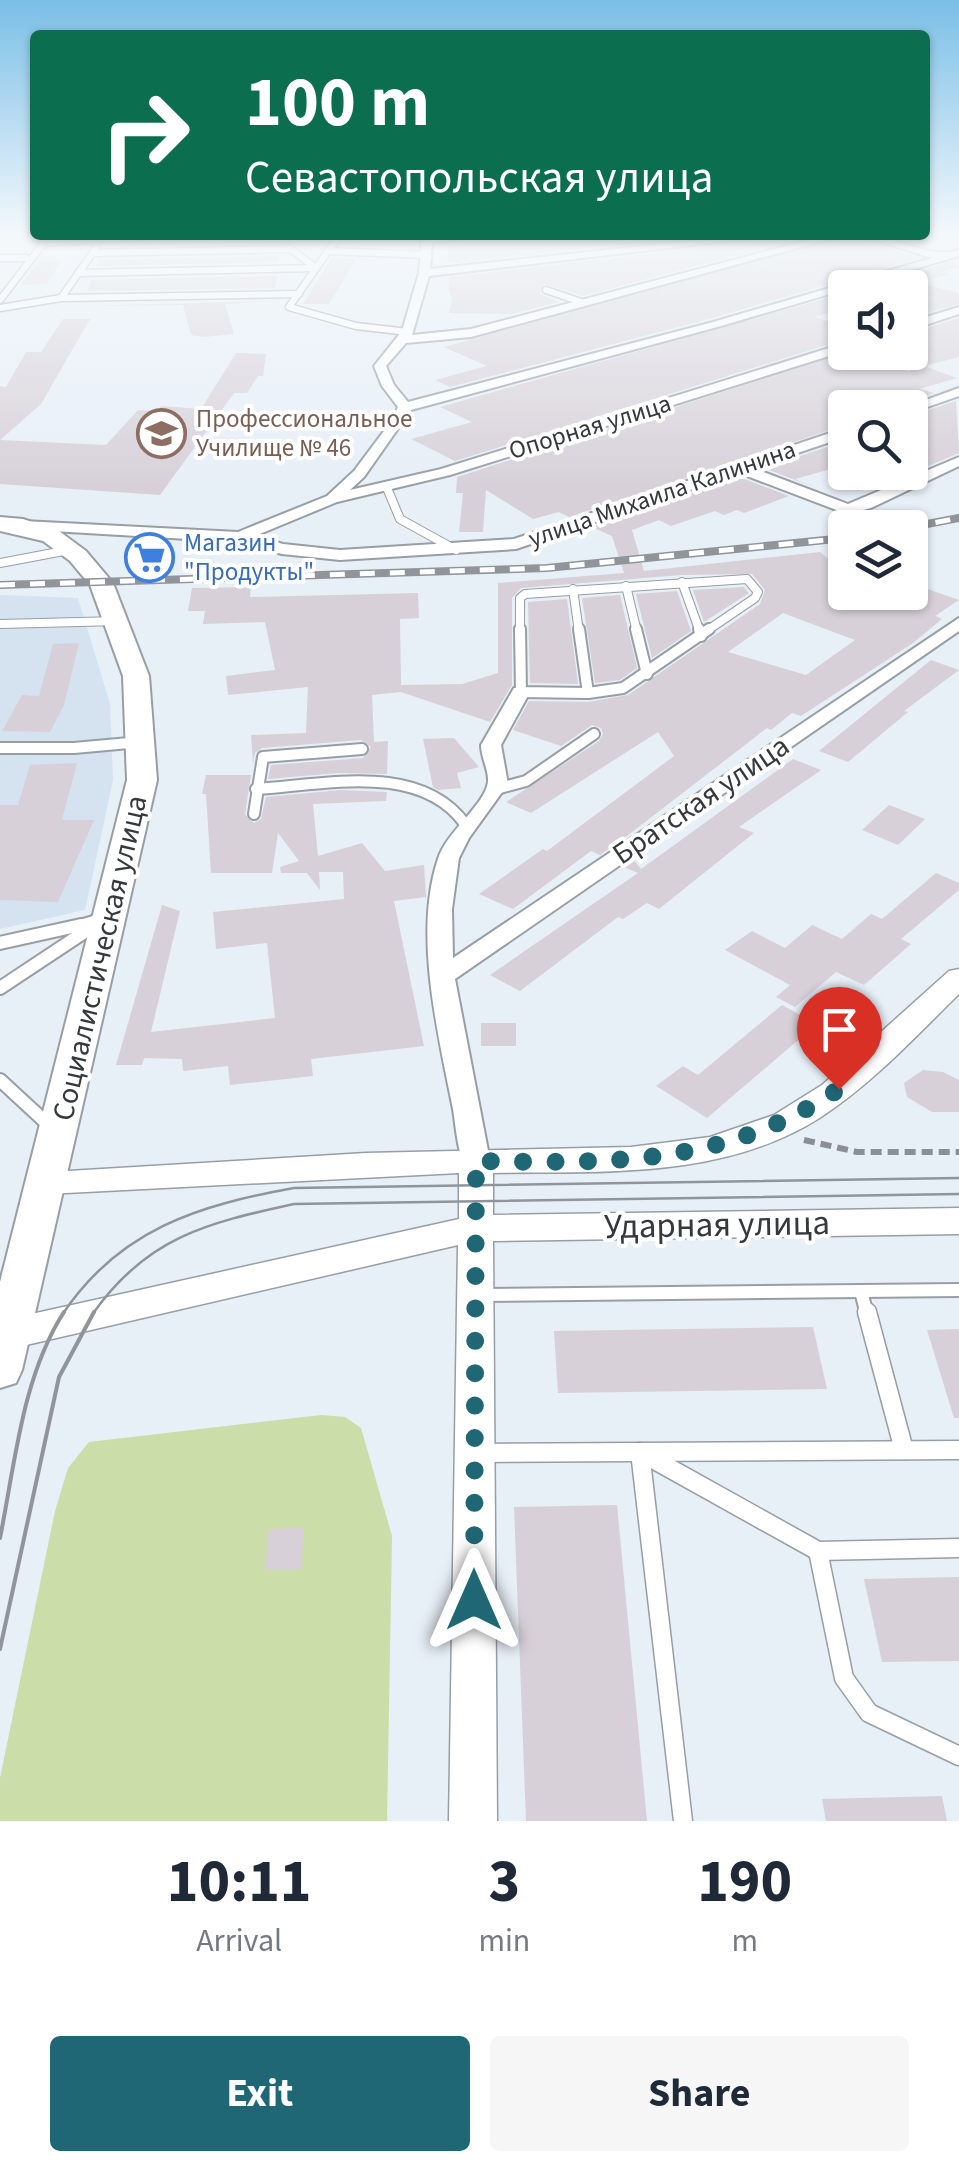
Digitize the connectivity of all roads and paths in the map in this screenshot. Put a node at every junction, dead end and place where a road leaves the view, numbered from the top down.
1 (328, 318) edge
2 (411, 318) edge
3 (524, 318) edge
4 (738, 318) edge
5 (406, 336) junction
6 (828, 352) edge
7 (959, 392) edge
8 (928, 403) edge
9 (405, 408) junction
10 (828, 438) edge
11 (959, 462) edge
12 (740, 468) junction
13 (387, 488) junction
14 (332, 499) junction
15 (12, 525) edge
16 (240, 536) junction
17 (70, 550) junction
18 (456, 550) junction
19 (0, 563) edge
20 (682, 582) junction
21 (626, 586) junction
22 (574, 589) junction
23 (118, 621) junction
24 (959, 623) edge
25 (0, 624) edge
26 (701, 636) junction
27 (647, 674) junction
28 (521, 692) junction
29 (588, 693) junction
30 (594, 734) dead end
31 (140, 742) junction
32 (0, 748) edge
33 (362, 749) dead end
34 (256, 789) junction
35 (496, 789) junction
36 (254, 814) dead end
37 (465, 824) junction
38 (110, 915) junction
39 (0, 942) edge
40 (442, 976) junction
41 (959, 978) edge
42 (0, 988) edge
43 (0, 1080) edge
44 (782, 1125) junction
45 (58, 1134) junction
46 (959, 1152) edge
47 (476, 1161) junction
48 (47, 1182) junction
49 (959, 1222) edge
50 (476, 1228) junction
51 (959, 1290) edge
52 (860, 1291) junction
53 (475, 1296) junction
54 (10, 1334) junction
55 (0, 1370) edge
56 (904, 1450) junction
57 (959, 1450) edge
58 (640, 1452) junction
59 (475, 1453) junction
60 (959, 1548) edge
61 (818, 1551) junction
62 (959, 1756) edge
63 (473, 1821) edge
64 (683, 1821) edge

1 - 5 lane
2 - 5 street
3 - 5 street
4 - 9 street
5 - 9 street
6 - 13 street, Опорная улица
7 - 8 street
9 - 14 street, Социалистическая улица
10 - 12 street, улица Михаила Калинина
11 - 12 street
12 - 18 street, улица Михаила Калинина
13 - 14 street, Опорная улица
13 - 18 lane
14 - 16 street, Социалистическая улица
15 - 16 street, Социалистическая улица
15 - 17 main road, Социалистическая улица
16 - 18 street, улица Михаила Калинина
17 - 19 lane
17 - 23 main road, Социалистическая улица
20 - 21 lane
20 - 26 lane
20 - 26 lane
21 - 22 lane
21 - 27 lane
22 - 28 lane
22 - 29 lane
23 - 25 lane
23 - 31 main road, Социалистическая улица
24 - 40 street, Братская улица
26 - 27 lane
27 - 29 lane
28 - 29 lane
28 - 35 street
30 - 35 lane
31 - 32 lane
31 - 38 main road, Социалистическая улица
33 - 34 lane
34 - 36 lane
34 - 37 lane
35 - 37 street
37 - 40 street
38 - 39 lane
38 - 42 lane
38 - 45 main road, Социалистическая улица
40 - 47 street
41 - 44 street
43 - 45 lane
44 - 46 path
44 - 47 street
45 - 48 main road, Социалистическая улица
47 - 48 street
47 - 50 street
48 - 54 main road, Социалистическая улица
49 - 50 street, Ударная улица
50 - 53 street
50 - 54 street, Ударная улица
51 - 52 lane
52 - 53 lane
52 - 56 lane
53 - 59 street
54 - 55 main road, Социалистическая улица
56 - 57 lane
56 - 58 lane
58 - 59 lane
58 - 61 lane
58 - 64 lane
59 - 63 street
60 - 61 lane
61 - 62 lane

